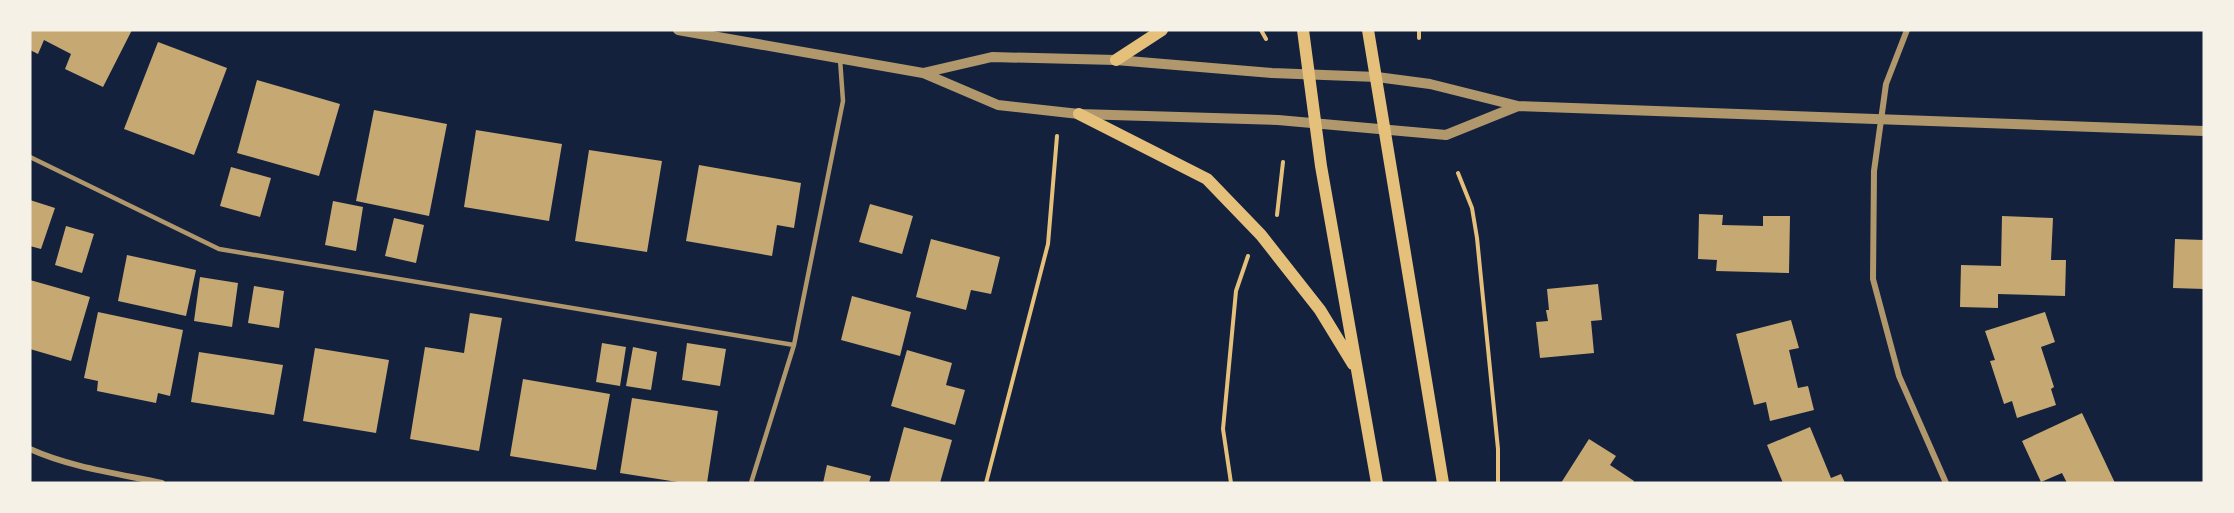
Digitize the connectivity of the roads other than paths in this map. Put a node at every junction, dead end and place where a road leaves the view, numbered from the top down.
1 (678, 30) edge
2 (1162, 30) edge
3 (1303, 30) edge
4 (1368, 30) edge
5 (1907, 30) edge
6 (840, 59) junction
7 (1116, 60) junction
8 (923, 72) junction
9 (1308, 73) junction
10 (1377, 77) junction
11 (1518, 106) junction
12 (1079, 114) junction
13 (1882, 120) junction
14 (1315, 123) junction
15 (1386, 128) junction
16 (2204, 131) edge
17 (30, 157) edge
18 (794, 345) junction
19 (1357, 372) junction
20 (30, 449) edge
21 (162, 483) edge
22 (751, 483) edge
23 (1377, 483) edge
24 (1443, 483) edge
25 (1946, 483) edge

1 - 6 street
2 - 7 main road
3 - 9 main road
4 - 10 main road
5 - 13 street
6 - 8 street
6 - 18 lane
7 - 8 street
7 - 9 street
8 - 12 street
9 - 10 street
9 - 14 main road
10 - 11 street
10 - 15 main road
11 - 13 street
11 - 15 street
12 - 14 street
12 - 19 main road
13 - 16 street
13 - 25 street
14 - 15 street
14 - 19 main road
15 - 24 main road
17 - 18 lane
18 - 22 lane
19 - 23 main road
20 - 21 street

